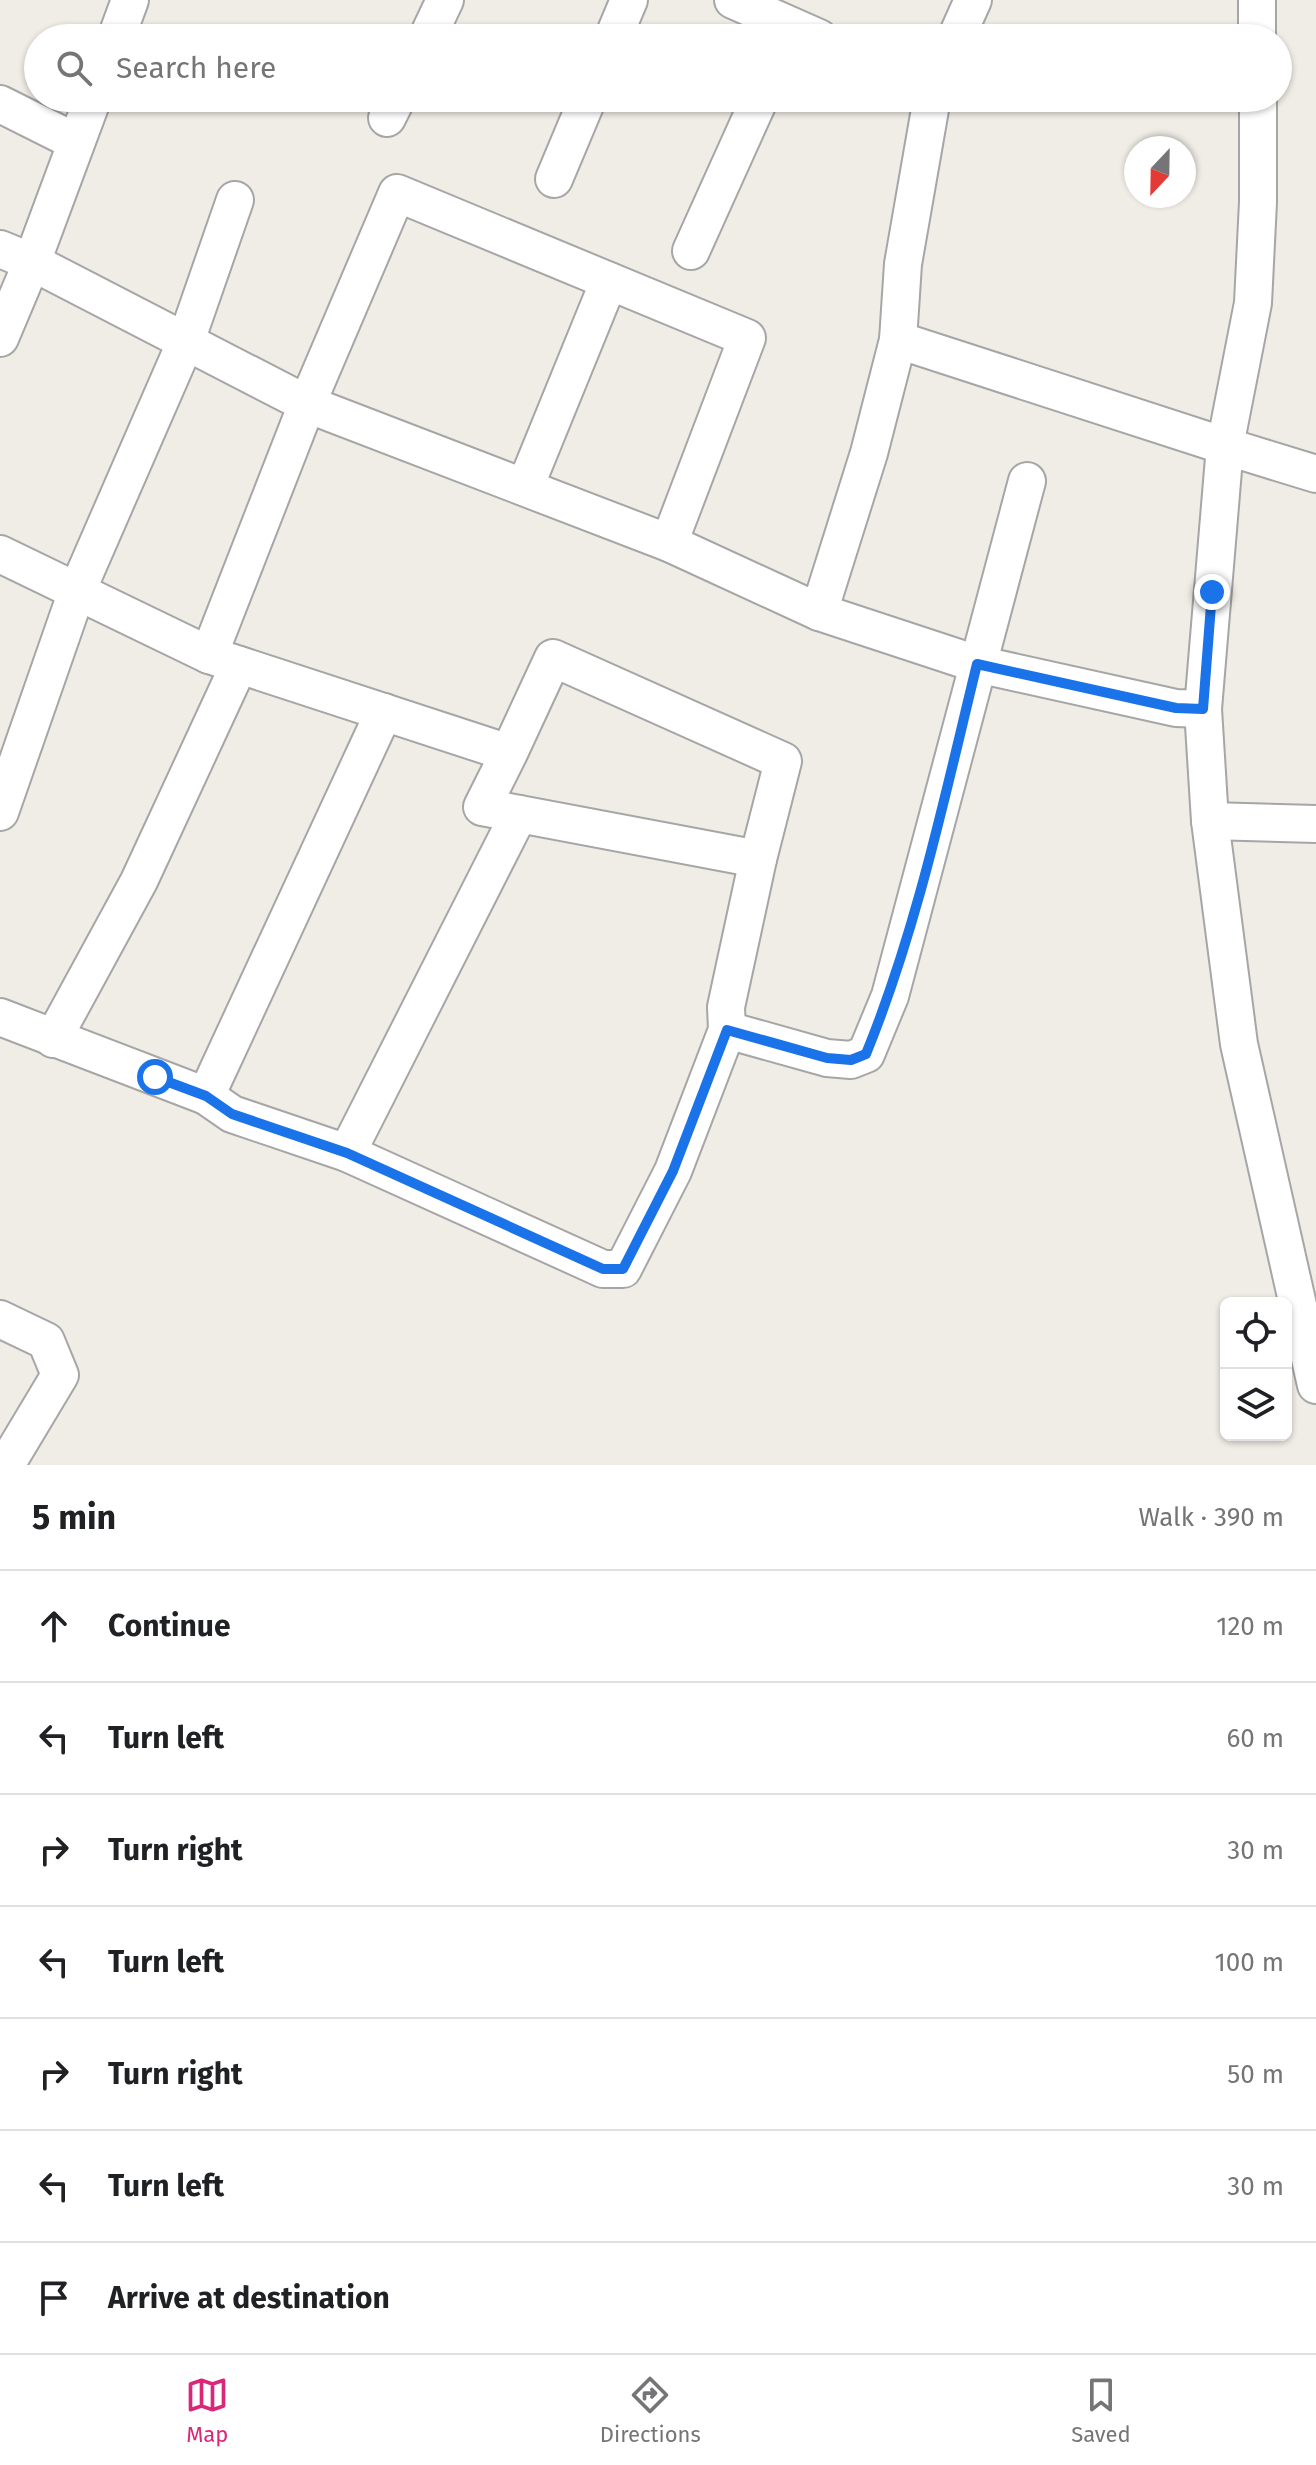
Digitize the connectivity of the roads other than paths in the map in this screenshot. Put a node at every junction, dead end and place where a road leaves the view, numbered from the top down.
1 (445, 0) edge
2 (629, 0) edge
3 (733, 0) edge
4 (973, 0) edge
5 (1257, 0) edge
6 (128, 1) edge
7 (121, 24) edge
8 (434, 24) edge
9 (619, 24) edge
10 (796, 24) edge
11 (962, 24) edge
12 (1257, 24) edge
13 (0, 104) edge
14 (88, 112) edge
15 (582, 112) edge
16 (754, 112) edge
17 (930, 112) edge
18 (1258, 112) edge
19 (76, 142) junction
20 (554, 179) dead end
21 (235, 200) dead end
22 (691, 251) dead end
23 (16, 255) edge
24 (609, 281) junction
25 (0, 338) edge
26 (898, 340) junction
27 (186, 341) junction
28 (307, 404) junction
29 (1225, 446) junction
30 (1316, 474) edge
31 (1027, 481) dead end
32 (525, 487) junction
33 (669, 543) junction
34 (0, 554) edge
35 (77, 591) junction
36 (819, 612) junction
37 (224, 660) junction
38 (977, 664) junction
39 (1203, 709) junction
40 (384, 712) junction
41 (509, 753) junction
42 (0, 812) edge
43 (519, 814) junction
44 (1210, 821) junction
45 (1316, 824) edge
46 (758, 859) junction
47 (0, 1017) edge
48 (727, 1030) junction
49 (53, 1039) junction
50 (206, 1096) junction
51 (347, 1153) junction
52 (0, 1319) edge
53 (1316, 1385) edge
54 (6, 1465) edge

1 - 8 street
2 - 9 street
3 - 10 street
4 - 11 street
5 - 12 street
6 - 7 street
13 - 19 street
14 - 19 street
15 - 20 street
16 - 22 street
17 - 26 street
18 - 29 street
19 - 23 street
21 - 27 street
23 - 25 street
23 - 27 street
24 - 28 street
24 - 32 street
24 - 33 street
26 - 29 street
26 - 36 street
27 - 28 street
27 - 35 street
28 - 32 street
28 - 37 street
29 - 30 street
29 - 39 street
31 - 38 street
32 - 33 street
33 - 36 street
34 - 35 street
35 - 37 street
35 - 42 street
36 - 38 street
37 - 40 street
37 - 49 street
38 - 39 street
38 - 48 street
39 - 44 street
40 - 41 street
40 - 50 street
41 - 43 street
41 - 46 street
43 - 46 street
43 - 51 street
44 - 45 street
44 - 53 street
46 - 48 street
47 - 49 street
48 - 51 street
49 - 50 street
50 - 51 street
52 - 54 street

